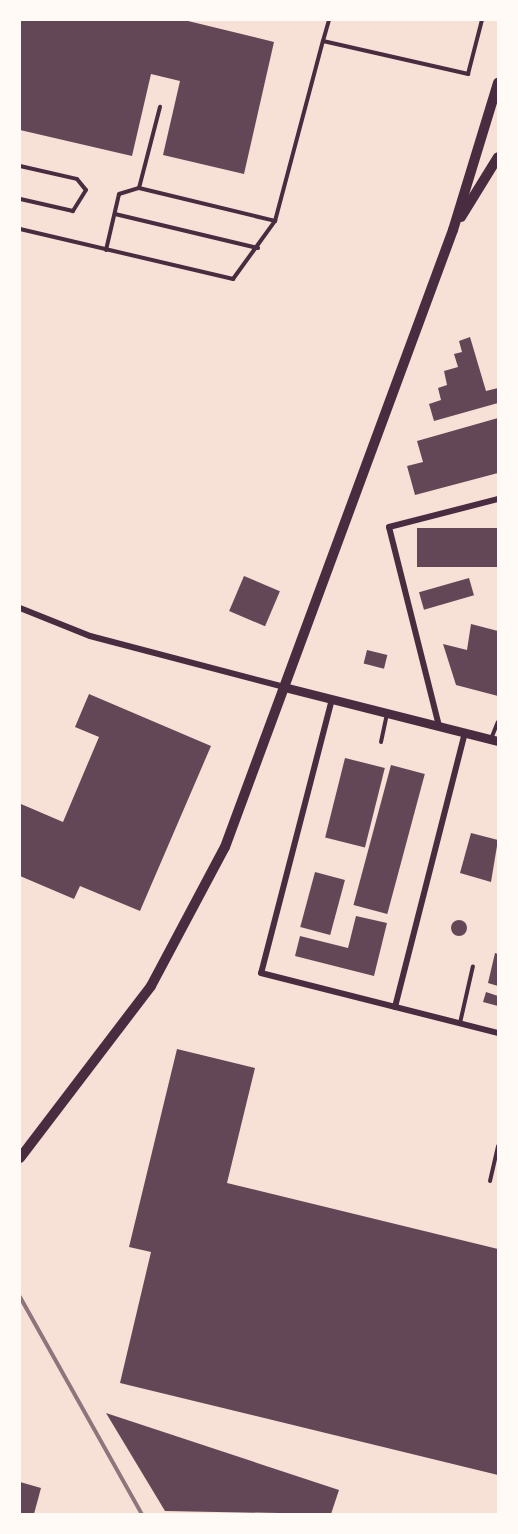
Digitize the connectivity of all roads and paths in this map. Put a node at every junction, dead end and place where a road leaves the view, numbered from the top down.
1 (329, 20) edge
2 (482, 20) edge
3 (323, 41) junction
4 (498, 83) edge
5 (160, 106) dead end
6 (498, 157) edge
7 (20, 166) edge
8 (140, 188) junction
9 (20, 199) edge
10 (115, 214) junction
11 (275, 220) junction
12 (20, 229) edge
13 (453, 230) junction
14 (258, 248) junction
15 (106, 250) junction
16 (498, 499) edge
17 (20, 608) edge
18 (284, 687) junction
19 (332, 699) junction
20 (387, 713) junction
21 (498, 722) edge
22 (439, 726) junction
23 (465, 733) junction
24 (495, 740) edge
25 (381, 742) dead end
26 (473, 966) dead end
27 (395, 1007) junction
28 (460, 1023) junction
29 (498, 1033) edge
30 (498, 1146) edge
31 (20, 1158) edge
32 (490, 1181) dead end

1 - 3 lane
2 - 3 lane
3 - 11 lane
4 - 13 main road
5 - 8 lane
6 - 13 main road
7 - 9 lane
8 - 10 lane
8 - 11 lane
10 - 14 lane
10 - 15 lane
11 - 14 lane
12 - 15 lane
13 - 18 main road
14 - 15 lane
16 - 22 street
17 - 18 street
18 - 19 street
18 - 31 main road
19 - 20 street
19 - 27 street
20 - 22 street
20 - 25 lane
21 - 24 lane
22 - 23 street
23 - 24 street
23 - 27 street
26 - 28 lane
27 - 28 street
28 - 29 street
30 - 32 lane

